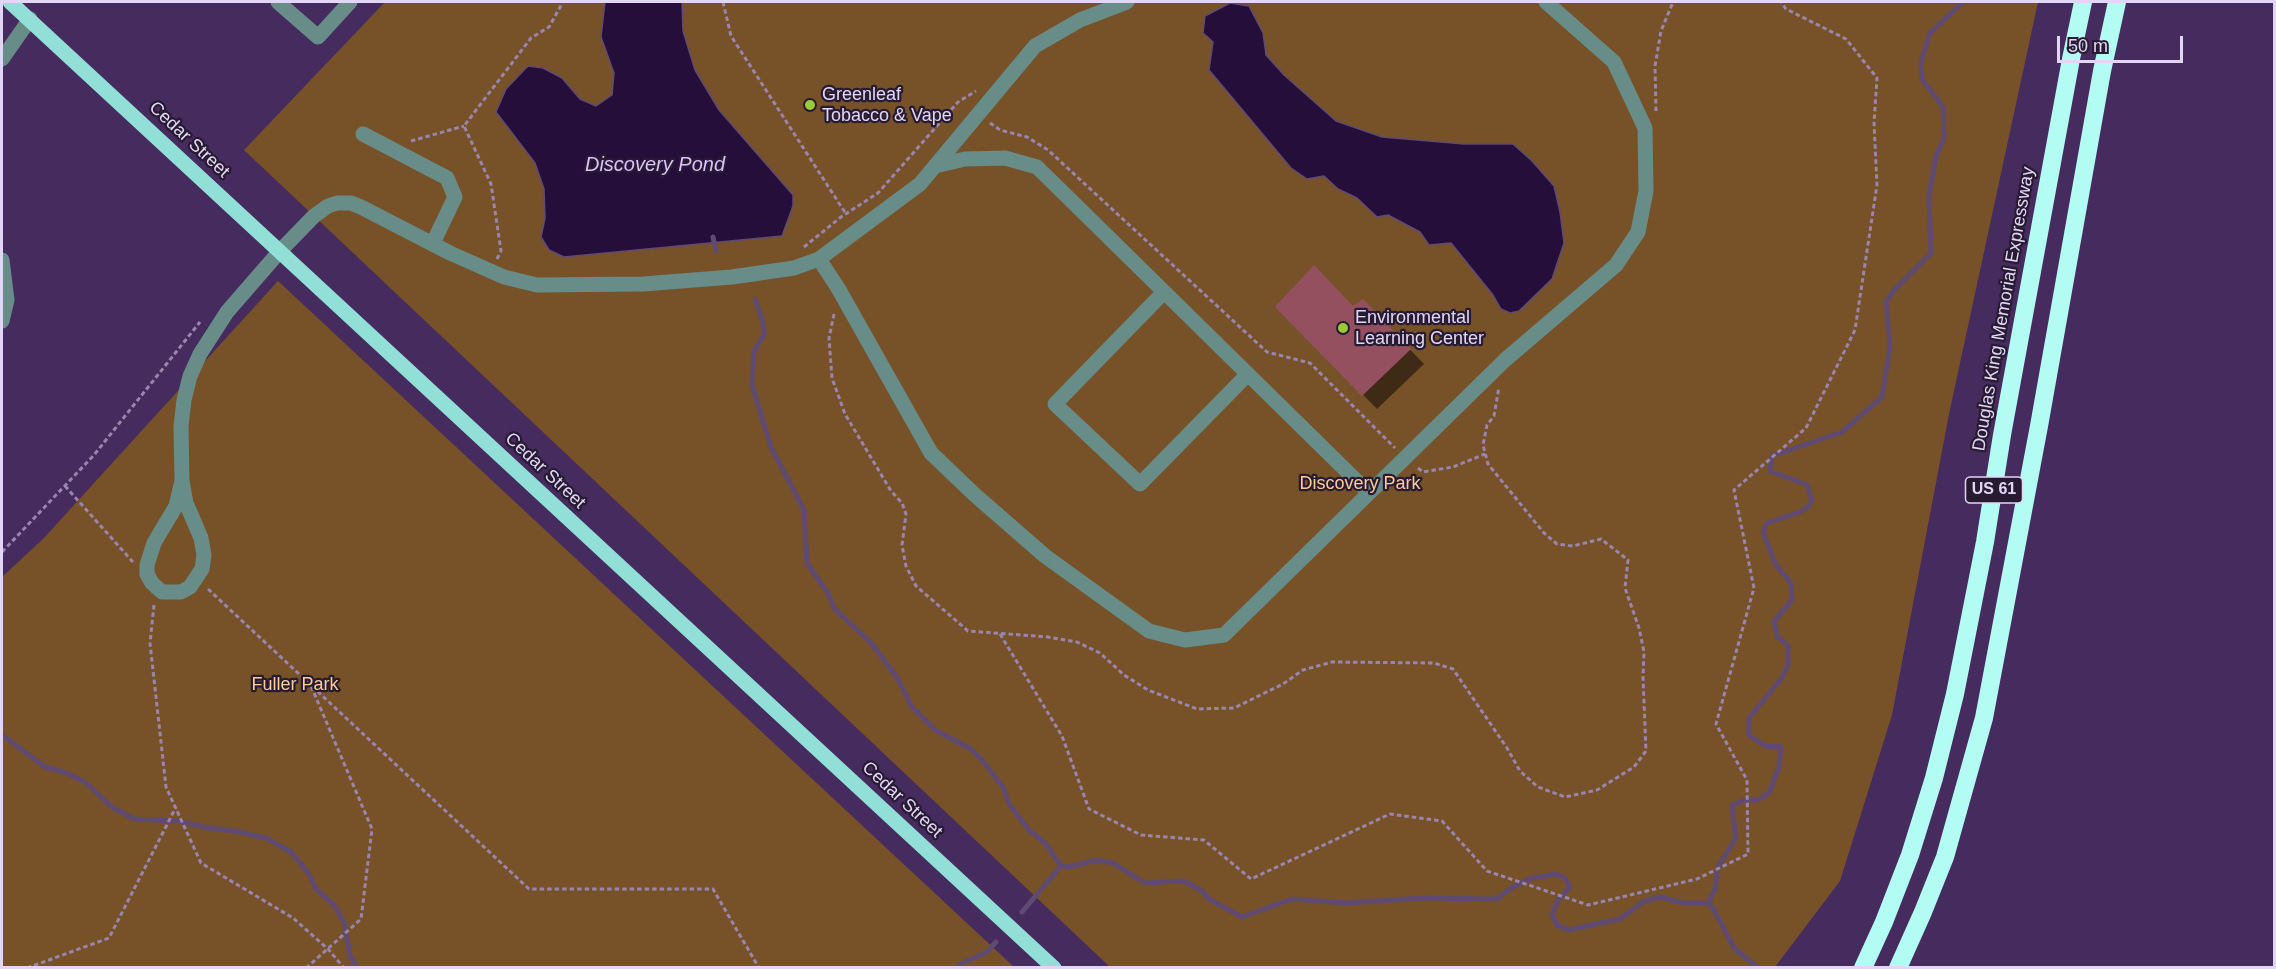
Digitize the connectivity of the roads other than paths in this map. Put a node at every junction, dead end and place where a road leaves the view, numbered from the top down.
1 (10, 2) edge
2 (279, 2) edge
3 (350, 2) edge
4 (1127, 2) edge
5 (1546, 2) edge
6 (2083, 2) edge
7 (2117, 2) edge
8 (30, 19) junction
9 (2, 59) edge
10 (363, 134) dead end
11 (935, 166) junction
12 (433, 243) junction
13 (280, 251) junction
14 (819, 259) junction
15 (2, 260) edge
16 (1164, 292) junction
17 (2, 321) edge
18 (1248, 374) junction
19 (183, 481) junction
20 (1369, 493) junction
21 (1054, 968) edge
22 (1863, 968) edge
23 (1898, 968) edge

1 - 8 main road, Cedar Street
2 - 3 lane
4 - 11 lane
5 - 20 lane
6 - 22 highway, Douglas King Memorial Expressway / US 61
7 - 23 highway, US 61
8 - 9 lane
8 - 13 main road, Cedar Street
10 - 12 lane
11 - 14 lane
11 - 16 lane
12 - 13 lane
12 - 14 lane
13 - 19 lane
13 - 21 main road, Cedar Street
14 - 20 lane
15 - 17 lane
16 - 18 lane
16 - 18 lane
18 - 20 lane
19 - 19 lane

